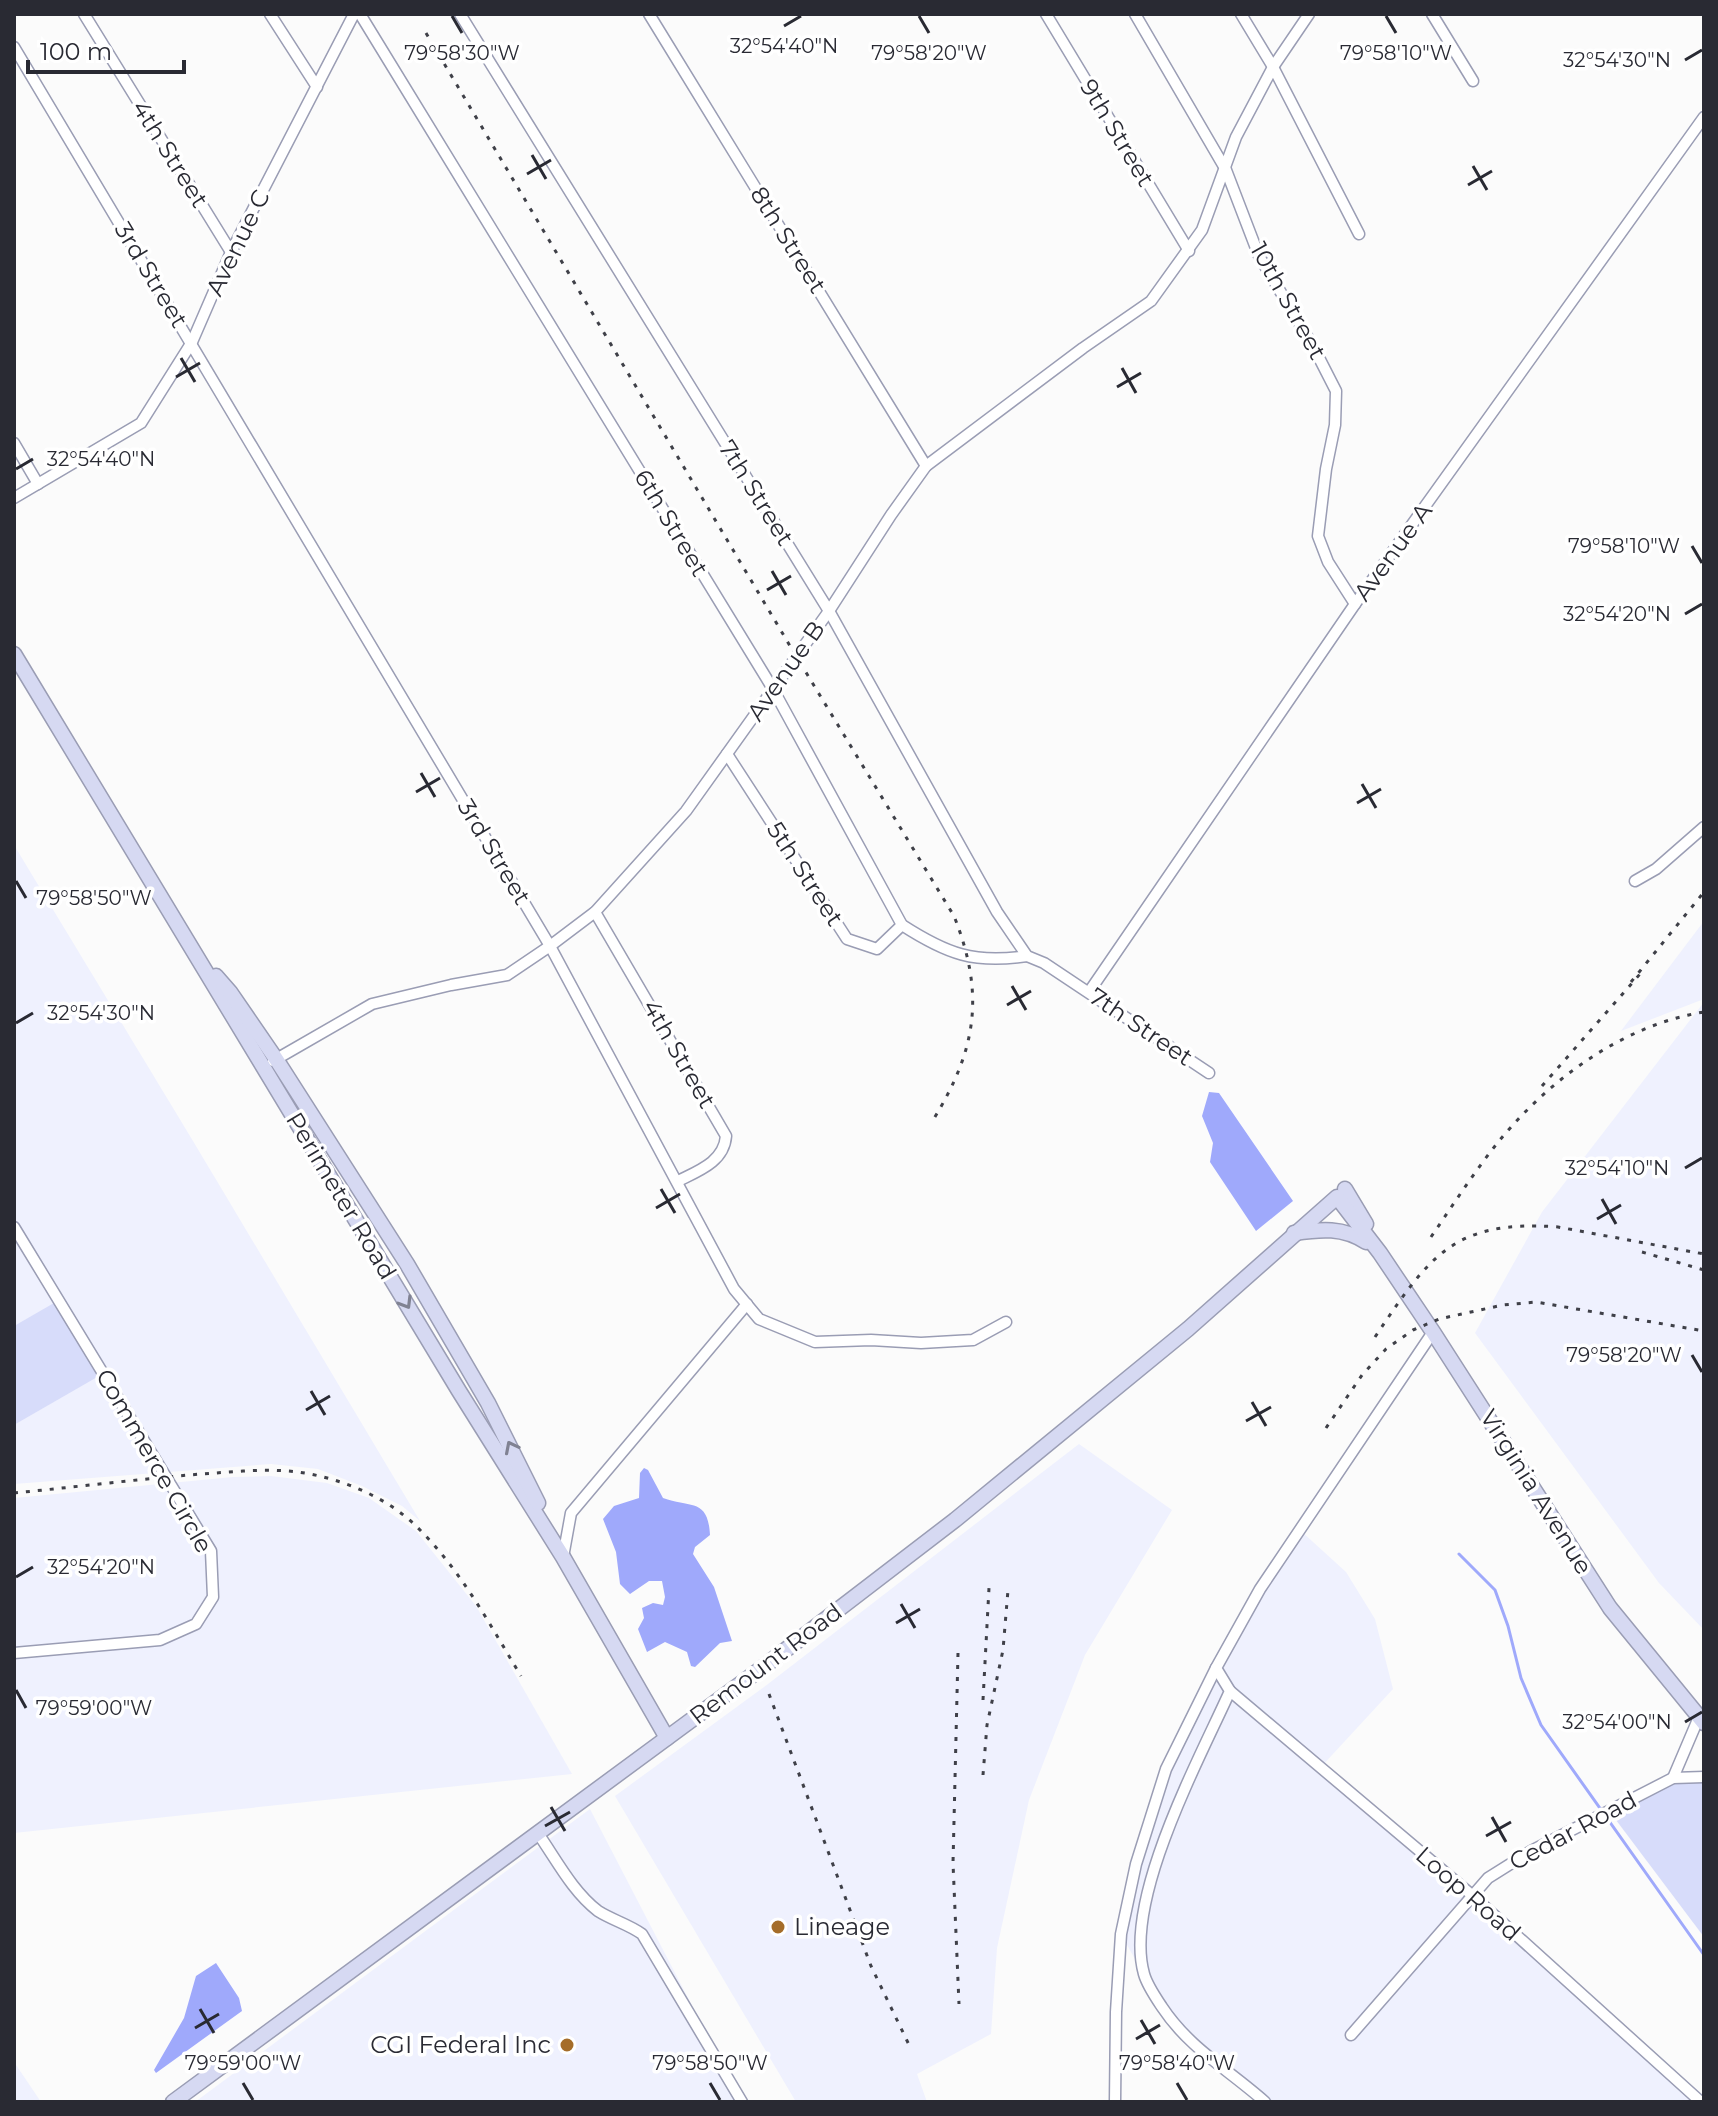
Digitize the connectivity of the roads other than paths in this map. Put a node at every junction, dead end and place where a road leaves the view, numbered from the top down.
1 (84, 14) edge
2 (270, 14) edge
3 (357, 14) edge
4 (460, 14) edge
5 (649, 14) edge
6 (1046, 14) edge
7 (1135, 14) edge
8 (1241, 14) edge
9 (1309, 14) edge
10 (1432, 14) edge
11 (14, 47) edge
12 (1273, 67) junction
13 (1473, 81) dead end
14 (317, 87) junction
15 (1704, 117) edge
16 (1226, 170) junction
17 (1359, 234) dead end
18 (1189, 251) junction
19 (231, 252) junction
20 (192, 342) junction
21 (14, 443) edge
22 (926, 466) junction
23 (38, 484) junction
24 (14, 498) edge
25 (1355, 604) junction
26 (829, 611) junction
27 (14, 654) edge
28 (773, 689) junction
29 (727, 754) junction
30 (1704, 827) edge
31 (1635, 881) dead end
32 (595, 912) junction
33 (902, 925) junction
34 (550, 946) junction
35 (1027, 956) junction
36 (1089, 992) junction
37 (270, 1063) junction
38 (1209, 1073) dead end
39 (678, 1181) junction
40 (1341, 1193) joint
41 (14, 1227) edge
42 (1294, 1233) junction
43 (1376, 1249) junction
44 (747, 1304) junction
45 (1006, 1322) dead end
46 (442, 1325) junction
47 (1433, 1332) junction
48 (426, 1337) junction
49 (554, 1543) junction
50 (563, 1557) junction
51 (14, 1653) edge
52 (1216, 1668) junction
53 (1230, 1691) junction
54 (1702, 1720) edge
55 (667, 1738) junction
56 (1704, 1777) edge
57 (1673, 1778) junction
58 (537, 1832) junction
59 (1473, 1896) junction
60 (1351, 2035) dead end
61 (173, 2102) edge
62 (742, 2102) edge
63 (1115, 2102) edge
64 (1265, 2102) edge
65 (1701, 2102) edge

1 - 19 street, 4th Street
2 - 14 street
3 - 14 street, Avenue C
3 - 28 street, 6th Street
4 - 26 street, 7th Street
5 - 22 street, 8th Street
6 - 18 street, 9th Street
7 - 16 street, 10th Street
8 - 12 street
9 - 12 street, Avenue B
10 - 13 street
11 - 20 street, 3rd Street
12 - 16 street, Avenue B
12 - 17 street
14 - 19 street, Avenue C
15 - 25 street, Avenue A
16 - 18 street, Avenue B
16 - 25 street, 10th Street
18 - 22 street, Avenue B
19 - 20 street, Avenue C
20 - 23 street, Avenue C
20 - 34 street, 3rd Street
21 - 23 street
22 - 26 street, Avenue B
23 - 24 street, Avenue C
25 - 36 street, Avenue A
26 - 28 street, Avenue B
26 - 35 street, 7th Street
27 - 37 main road
28 - 29 street, Avenue B
28 - 33 street, 6th Street
29 - 32 street, Avenue B
29 - 33 street, 5th Street
30 - 31 street
32 - 34 street, Avenue B
32 - 39 street, 4th Street
33 - 35 street, 6th Street
34 - 37 street, Avenue B
34 - 39 street, 3rd Street
35 - 36 street, 7th Street
36 - 38 street, 7th Street
37 - 46 main road
37 -> 48 main road, Perimeter Road
39 - 44 street, 3rd Street
40 - 42 main road, Remount Road
40 - 43 main road, Virginia Avenue
41 - 51 street, Commerce Circle
42 - 43 main road
42 - 55 main road, Remount Road
43 - 47 main road, Virginia Avenue
44 - 45 street, 3rd Street
44 - 50 street
46 - 48 main road
49 -> 46 main road
47 - 52 street
47 - 54 main road, Virginia Avenue
48 - 49 main road, Perimeter Road
49 - 50 main road, Perimeter Road
50 - 55 main road, Perimeter Road
52 - 53 street, Loop Road
52 - 63 street
53 - 59 street, Loop Road
53 - 64 street
54 - 57 street
55 - 58 main road, Remount Road
56 - 57 street, Cedar Road
57 - 59 street, Cedar Road
58 - 61 main road, Remount Road
58 - 62 street
59 - 60 street, Cedar Road
59 - 65 street, Loop Road

